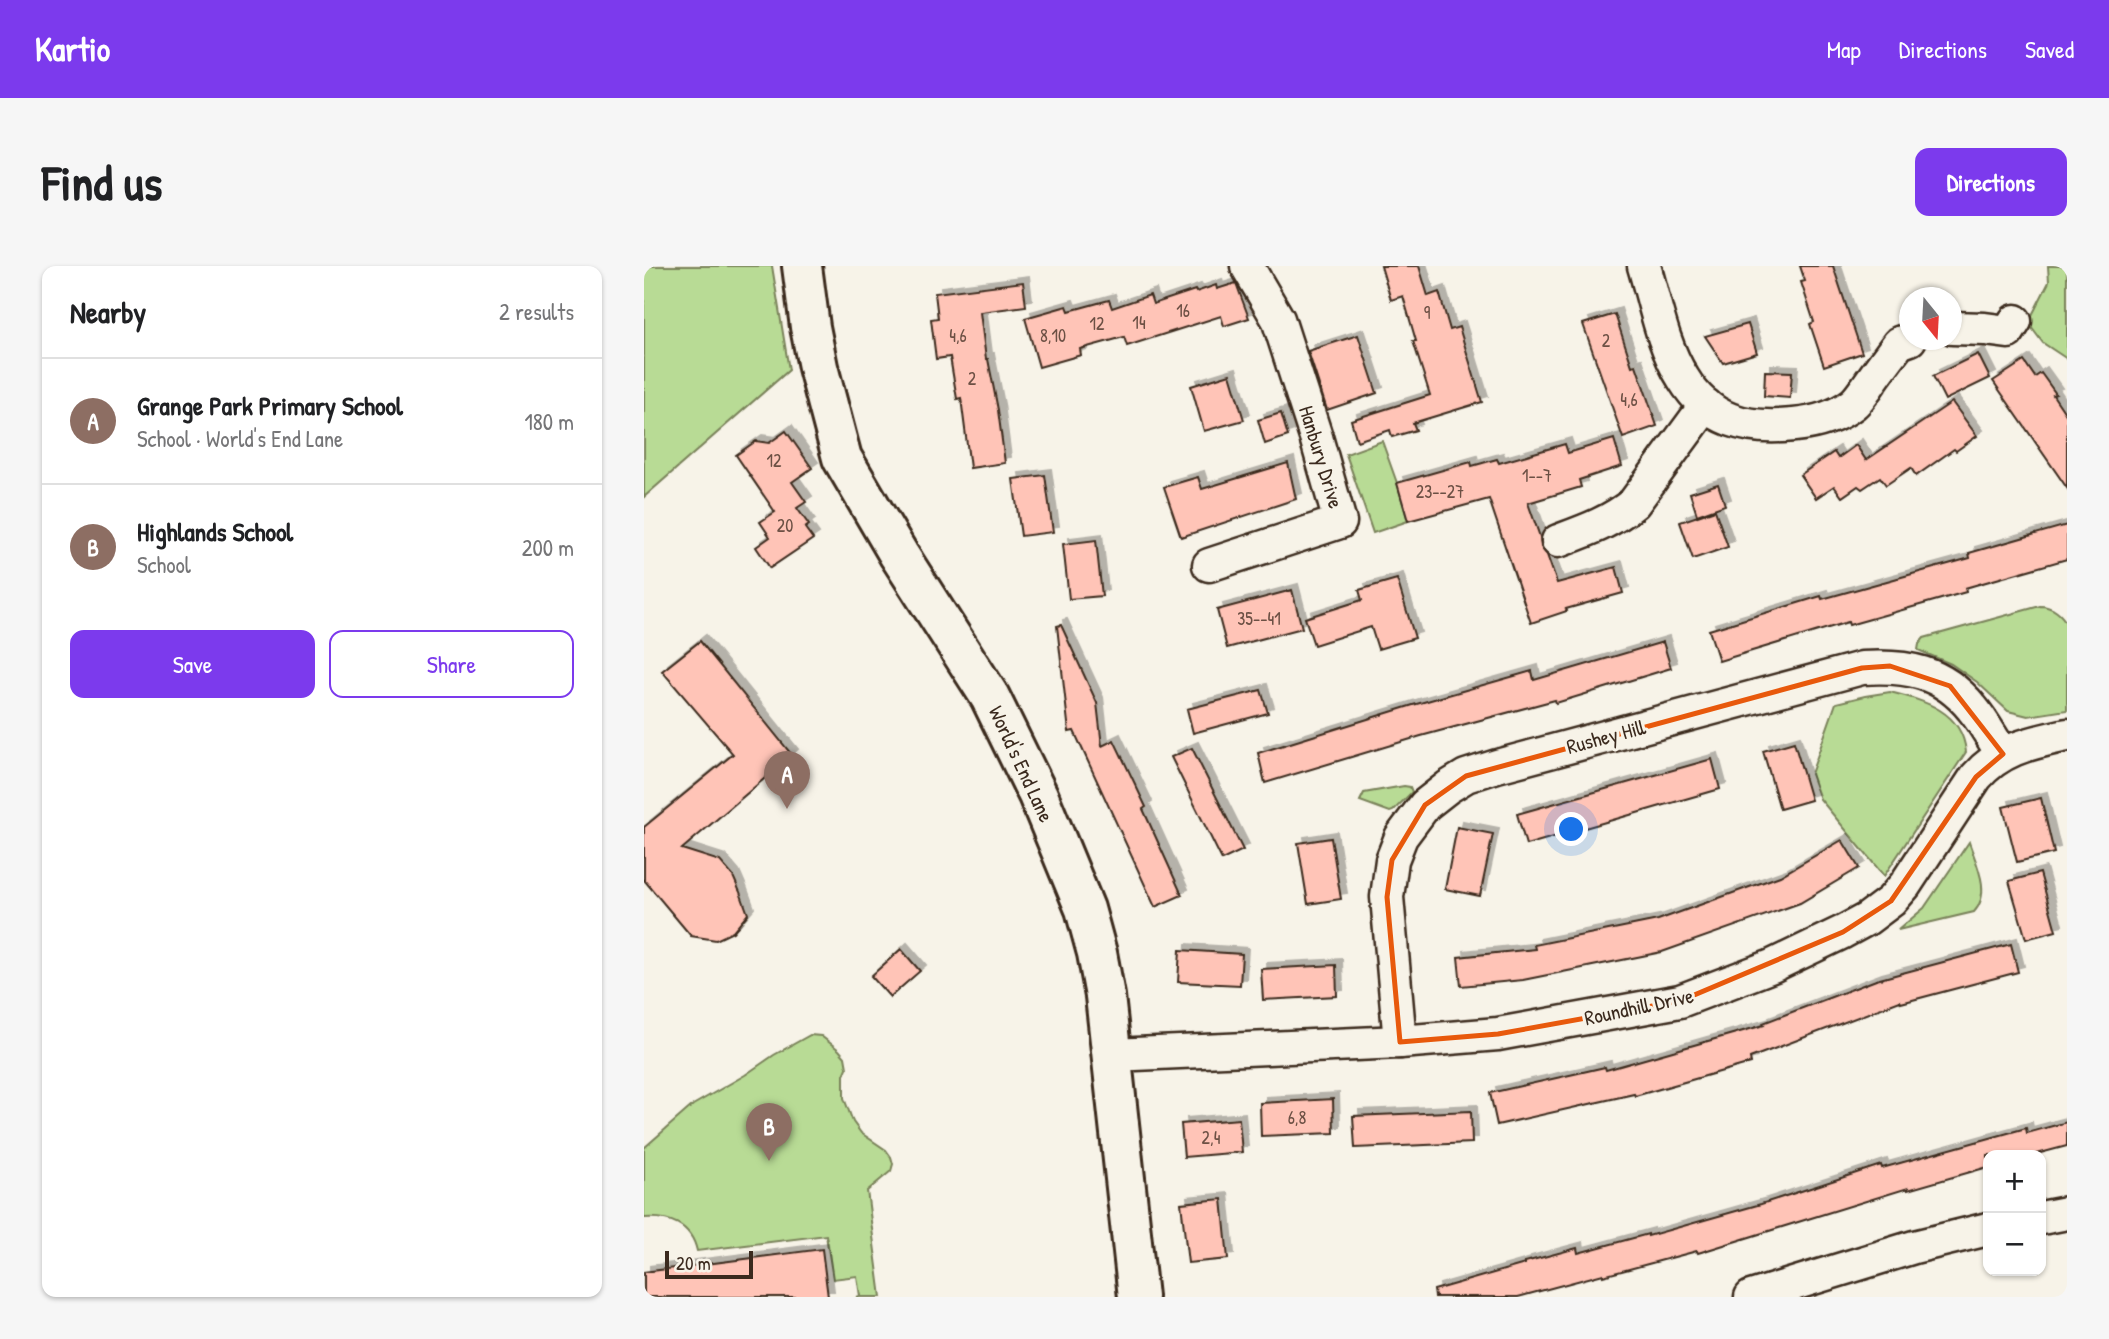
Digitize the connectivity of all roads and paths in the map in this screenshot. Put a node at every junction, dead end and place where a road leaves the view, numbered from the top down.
1 (802, 266) edge
2 (1247, 266) edge
3 (1644, 266) edge
4 (2015, 321) dead end
5 (1962, 328) edge
6 (1899, 343) edge
7 (1706, 405) junction
8 (1558, 541) dead end
9 (1209, 565) dead end
10 (2067, 735) edge
11 (2003, 754) junction
12 (1400, 1042) junction
13 (1113, 1055) junction
14 (2067, 1213) edge
15 (2046, 1217) edge
16 (1983, 1230) edge
17 (1138, 1297) edge
18 (1751, 1297) edge

1 - 13 street, World's End Lane
2 - 9 street, Hanbury Drive
3 - 7 street
4 - 5 street
6 - 7 street
7 - 8 street
10 - 11 street, Roundhill Drive
11 - 12 street, Roundhill Drive
11 - 12 street, Rushey Hill
12 - 13 street, Roundhill Drive
13 - 17 street, World's End Lane
14 - 15 street
16 - 18 street

